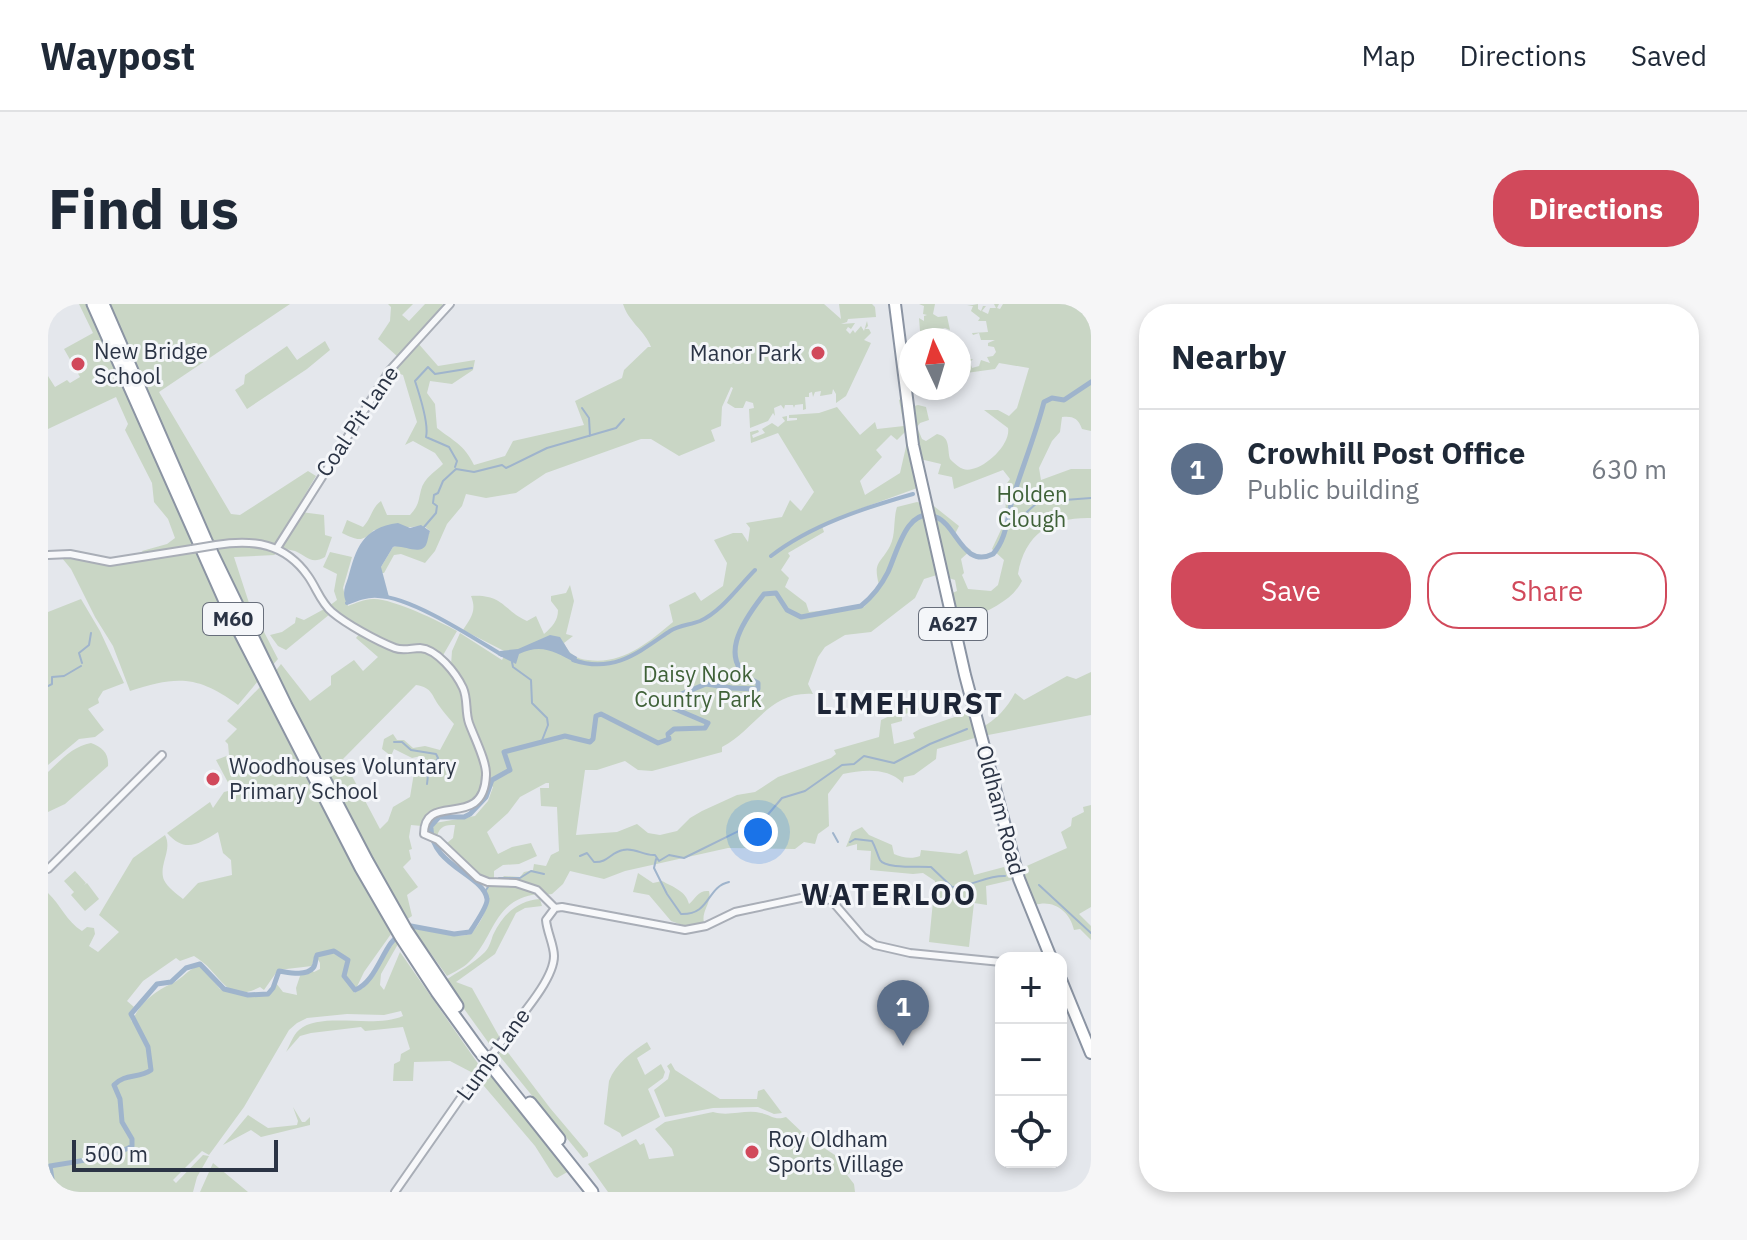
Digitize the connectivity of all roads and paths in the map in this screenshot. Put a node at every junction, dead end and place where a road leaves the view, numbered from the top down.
1 (93, 304) edge
2 (103, 304) edge
3 (450, 304) edge
4 (895, 304) edge
5 (277, 548) junction
6 (48, 555) edge
7 (162, 755) dead end
8 (48, 869) edge
9 (546, 902) junction
10 (555, 908) junction
11 (547, 916) junction
12 (397, 922) junction
13 (408, 940) junction
14 (1049, 952) edge
15 (995, 961) edge
16 (1067, 995) edge
17 (1091, 1053) edge
18 (395, 1192) edge
19 (592, 1192) edge
20 (601, 1192) edge

1 - 12 highway, M60
2 - 12 highway, M60
3 - 5 street, Coal Pit Lane
4 - 14 highway, Oldham Road / A627
5 - 6 street, bridge
5 - 9 street
7 - 8 street
9 - 10 street
9 - 11 street, Lumb Lane
10 - 11 street
10 - 15 street
11 - 18 street, Lumb Lane, bridge
12 - 13 highway, M60
13 - 19 highway, M60
13 - 20 highway, M60
16 - 17 highway

